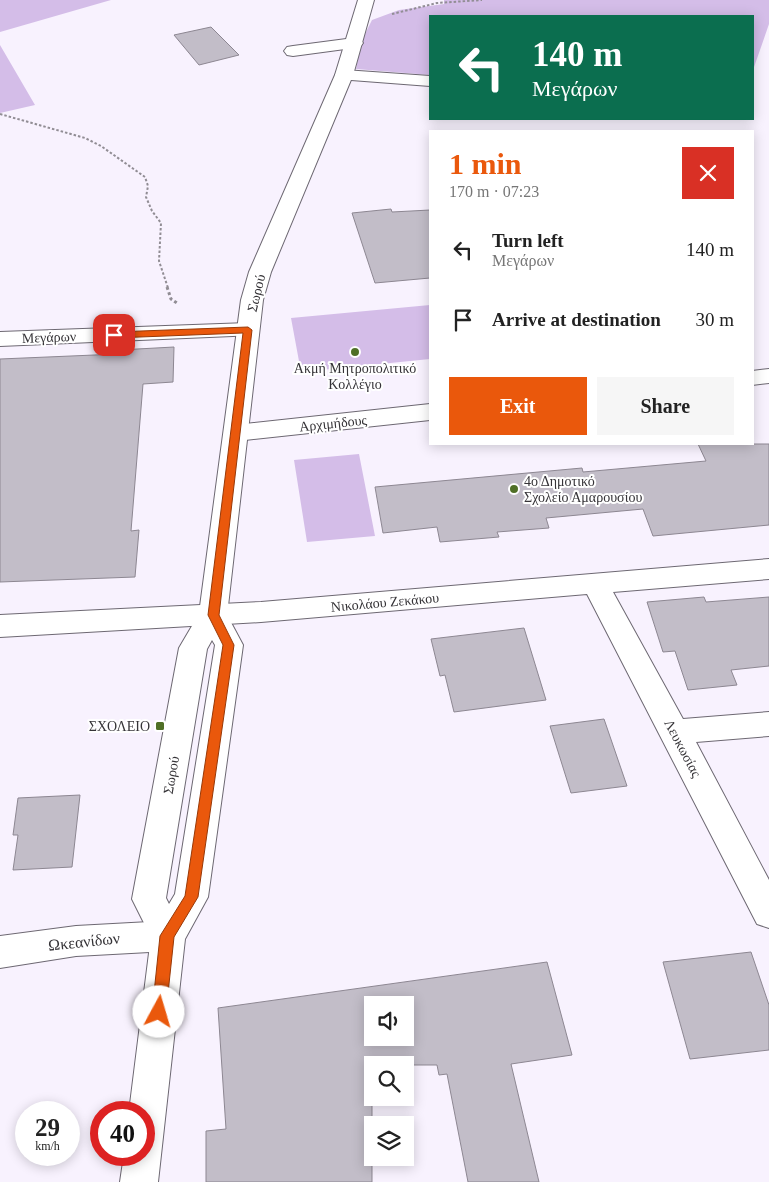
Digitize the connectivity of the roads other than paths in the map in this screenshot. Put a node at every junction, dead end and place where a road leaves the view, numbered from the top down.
1 (364, 10) edge
2 (354, 43) junction
3 (294, 51) dead end
4 (344, 75) junction
5 (429, 81) edge
6 (248, 330) junction
7 (0, 339) edge
8 (769, 376) edge
9 (754, 378) edge
10 (429, 412) edge
11 (236, 433) junction
12 (769, 569) edge
13 (595, 584) junction
14 (213, 615) junction
15 (0, 626) edge
16 (769, 724) edge
17 (675, 732) junction
18 (769, 913) edge
19 (168, 936) junction
20 (0, 952) edge
21 (149, 1101) edge
22 (142, 1166) edge
23 (140, 1182) edge

1 - 2 street, Σωρού
2 - 3 street
2 - 4 street, Σωρού
4 - 5 street
4 - 6 street, Σωρού
6 - 7 street, Μεγάρων
6 - 11 street, Σωρού
8 - 9 street
10 - 11 street, Αρχιμήδους
11 - 14 street, Σωρού
12 - 13 street, Νικολάου Ζεκάκου
13 - 14 street, Νικολάου Ζεκάκου
13 - 17 street, Λευκωσίας
14 - 15 street, Νικολάου Ζεκάκου
14 - 19 street
14 - 19 street, Σωρού
16 - 17 street
17 - 18 street, Λευκωσίας
19 - 20 street, Ωκεανίδων
19 - 21 street
22 - 23 street

